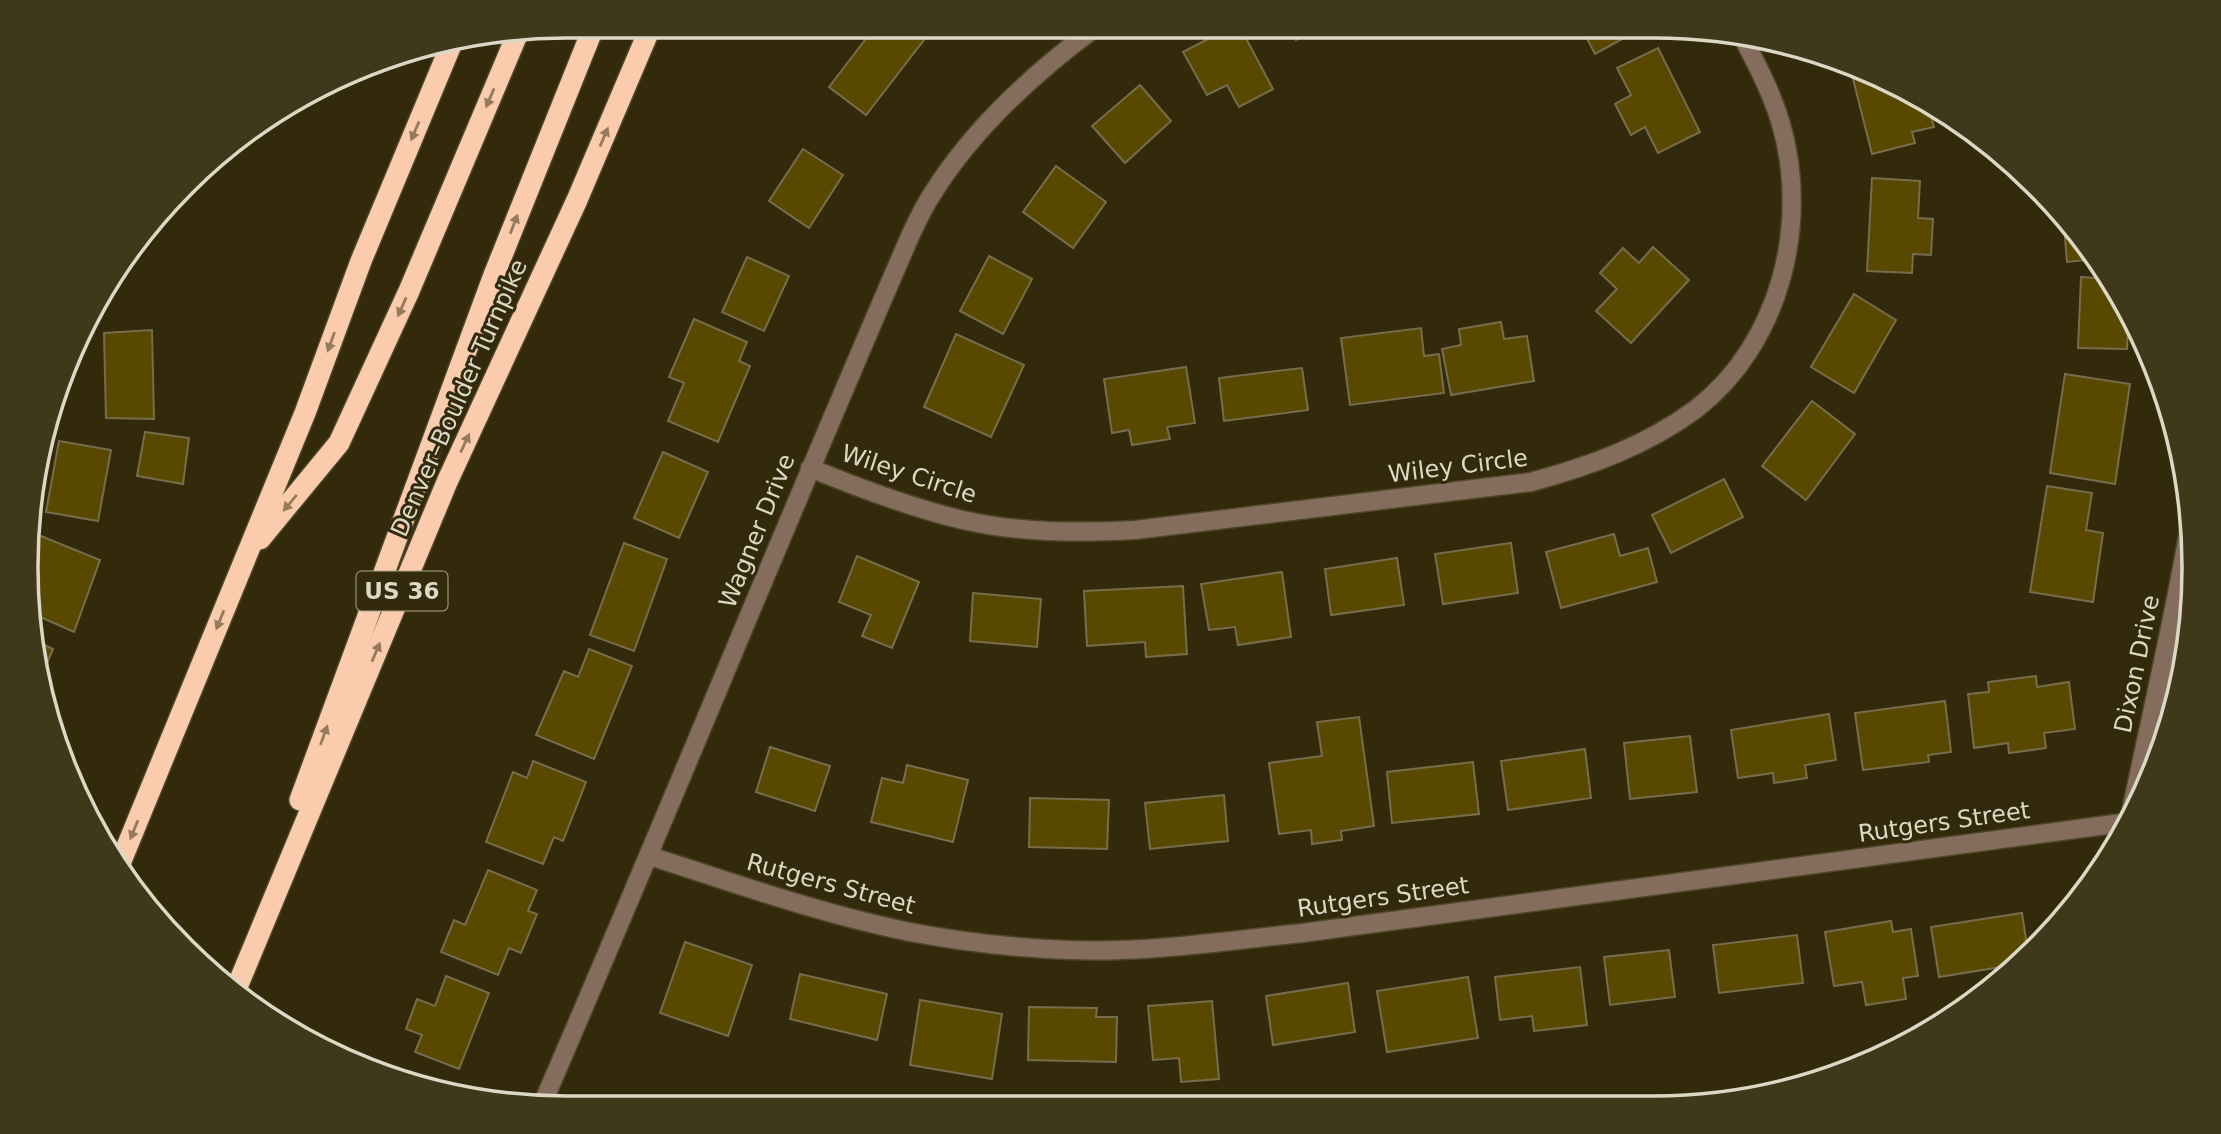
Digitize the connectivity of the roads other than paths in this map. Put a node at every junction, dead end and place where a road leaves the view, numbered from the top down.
1 (589, 38) edge
2 (646, 38) edge
3 (1081, 38) edge
4 (514, 42) edge
5 (1748, 47) edge
6 (448, 53) edge
7 (810, 468) junction
8 (246, 556) junction
9 (2182, 572) edge
10 (2137, 779) edge
11 (2116, 823) edge
12 (124, 854) edge
13 (650, 856) junction
14 (234, 977) edge
15 (239, 981) edge
16 (546, 1095) edge

14 -> 1 highway
15 -> 2 highway, Denver–Boulder Turnpike / US 36
3 - 7 street, Wagner Drive
4 -> 8 highway
5 - 7 street, Wiley Circle
6 -> 8 highway
7 - 13 street, Wagner Drive
8 -> 12 highway
9 - 10 street, Dixon Drive
11 - 13 street, Rutgers Street
13 - 16 street, Wagner Drive

